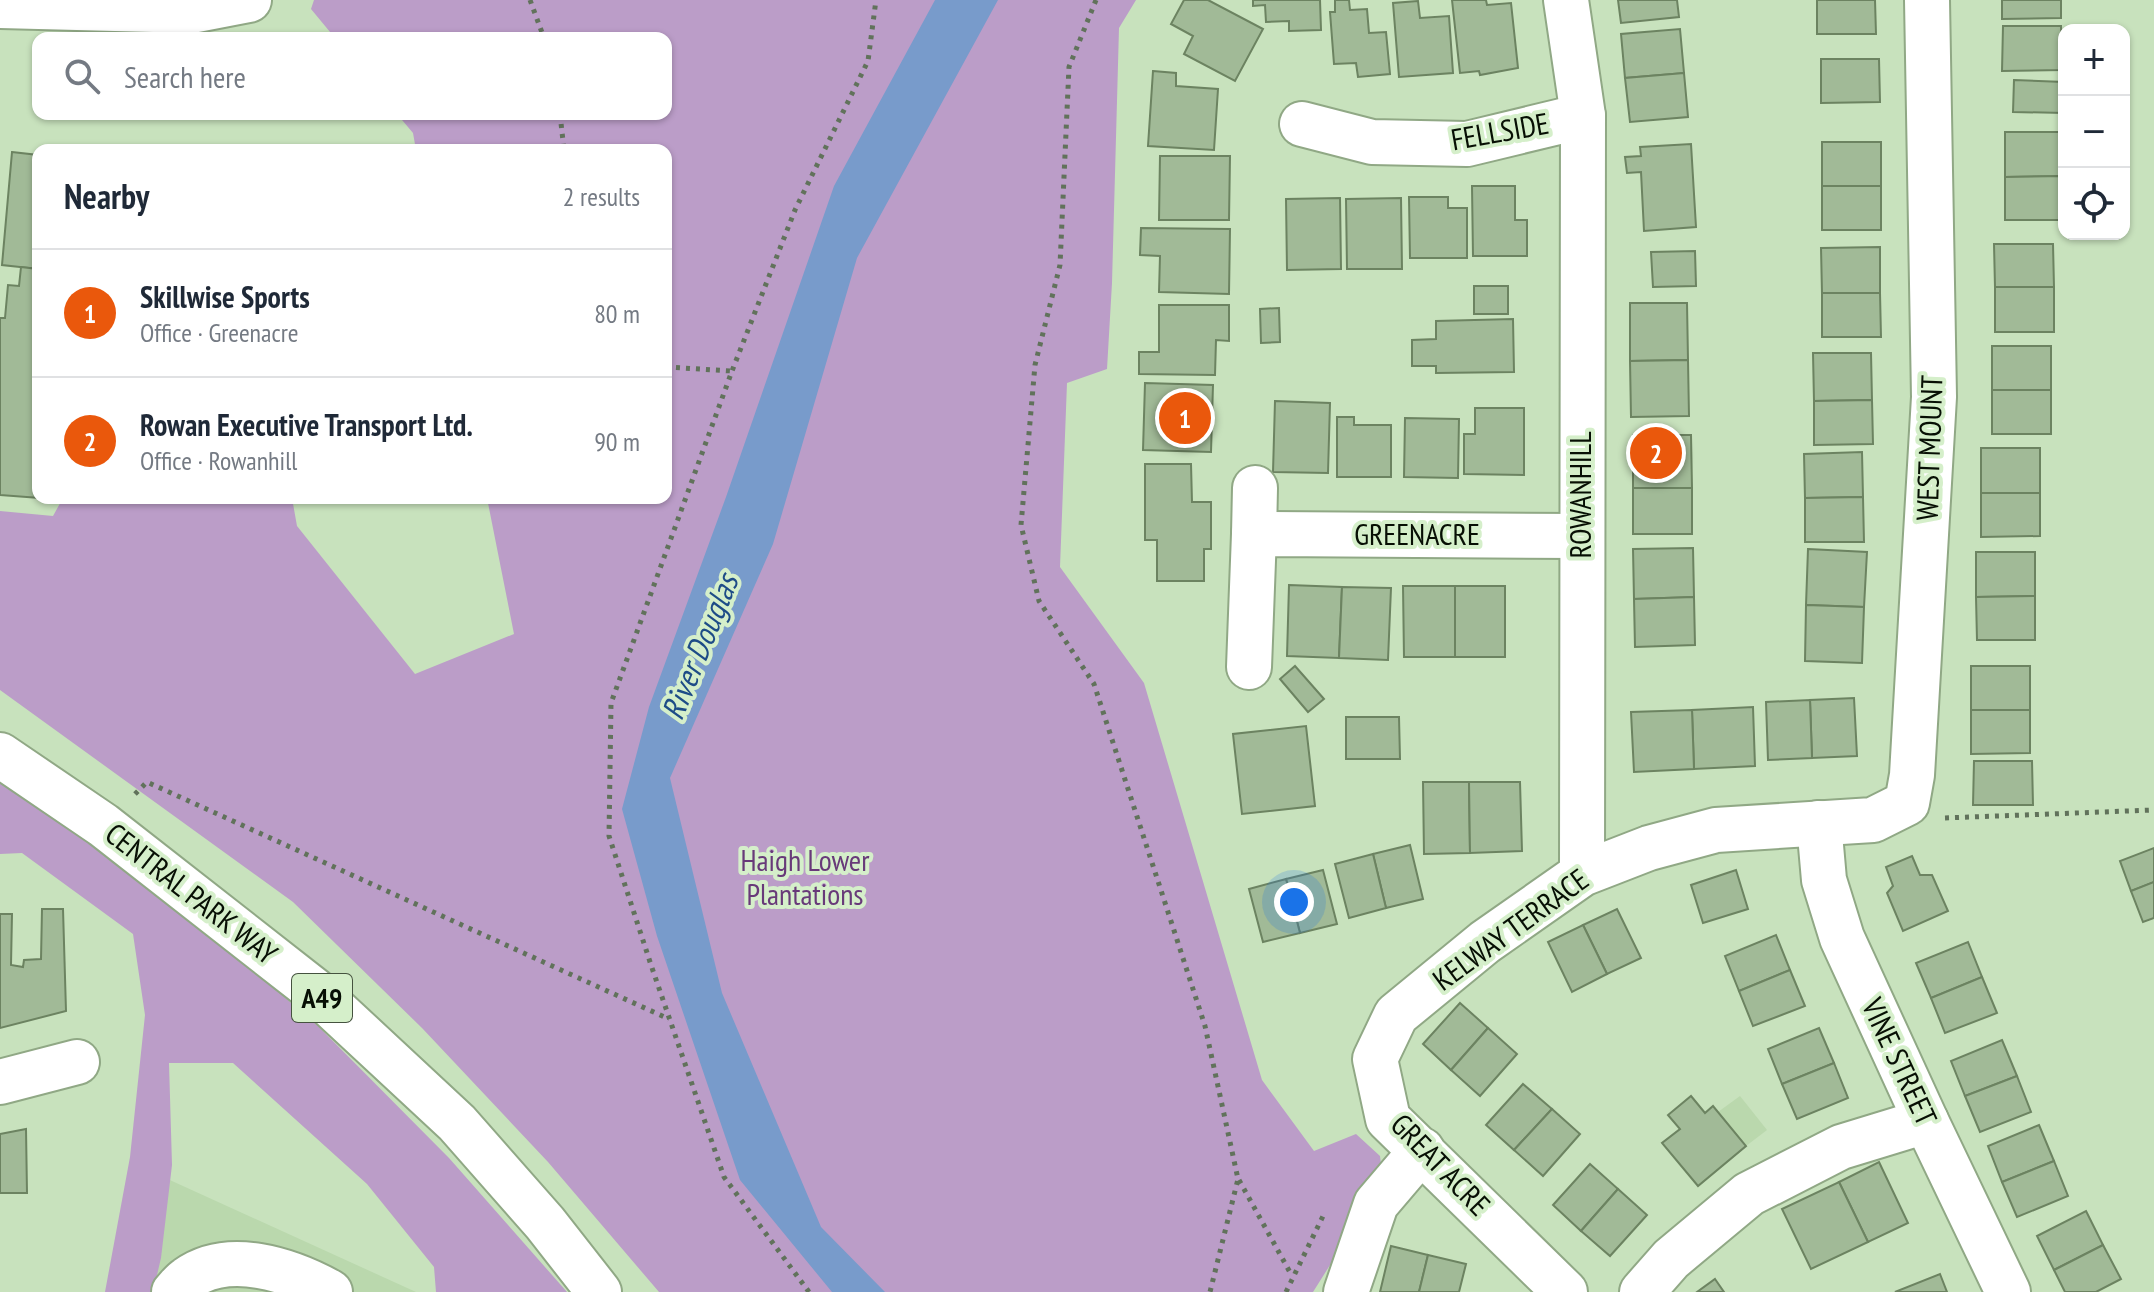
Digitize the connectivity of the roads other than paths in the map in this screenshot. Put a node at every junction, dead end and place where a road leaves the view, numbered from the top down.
1 (249, 0) edge
2 (1566, 0) edge
3 (1927, 0) edge
4 (0, 6) edge
5 (1583, 116) junction
6 (1302, 124) dead end
7 (1255, 488) dead end
8 (1254, 534) junction
9 (1581, 536) junction
10 (1249, 667) dead end
11 (0, 755) edge
12 (1819, 823) junction
13 (1582, 874) junction
14 (1396, 1015) joint
15 (77, 1062) dead end
16 (0, 1082) edge
17 (1926, 1121) junction
18 (1422, 1150) junction
19 (174, 1292) edge
20 (330, 1292) edge
21 (599, 1292) edge
22 (1346, 1292) edge
23 (1565, 1292) edge
24 (1642, 1292) edge
25 (2008, 1292) edge

1 - 4 main road
2 - 5 main road, FELLSIDE
3 - 12 main road, WEST MOUNT
5 - 6 main road, FELLSIDE
5 - 9 main road, ROWANHILL
7 - 8 main road
8 - 9 main road, GREENACRE
8 - 10 main road
9 - 13 main road, ROWANHILL
11 - 21 main road, CENTRAL PARK WAY / A49
12 - 13 main road, KELWAY TERRACE
12 - 17 main road, VINE STREET
13 - 14 main road, KELWAY TERRACE
14 - 18 main road, GREAT ACRE
15 - 16 main road
17 - 24 main road
17 - 25 main road, VINE STREET
18 - 22 main road
18 - 23 main road, GREAT ACRE
19 - 20 main road

